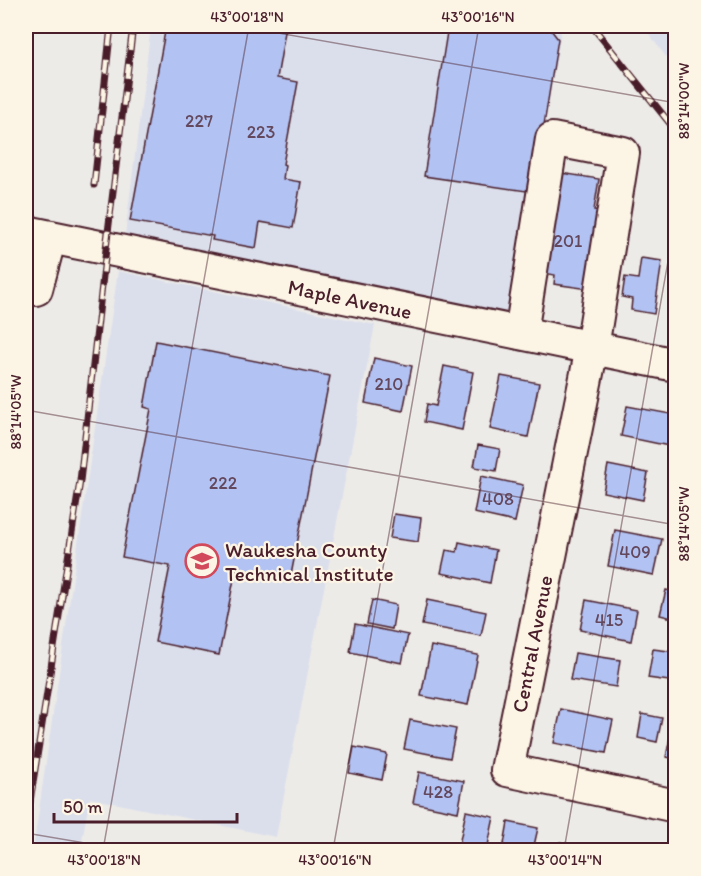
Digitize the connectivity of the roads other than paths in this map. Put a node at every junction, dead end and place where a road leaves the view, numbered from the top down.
1 (38, 234) edge
2 (26, 286) edge
3 (521, 333) junction
4 (592, 348) junction
5 (675, 365) edge
6 (675, 806) edge

1 - 2 street
1 - 3 street, Maple Avenue
3 - 4 street, Maple Avenue
3 - 4 street
4 - 5 street, Maple Avenue
4 - 6 street, Central Avenue

